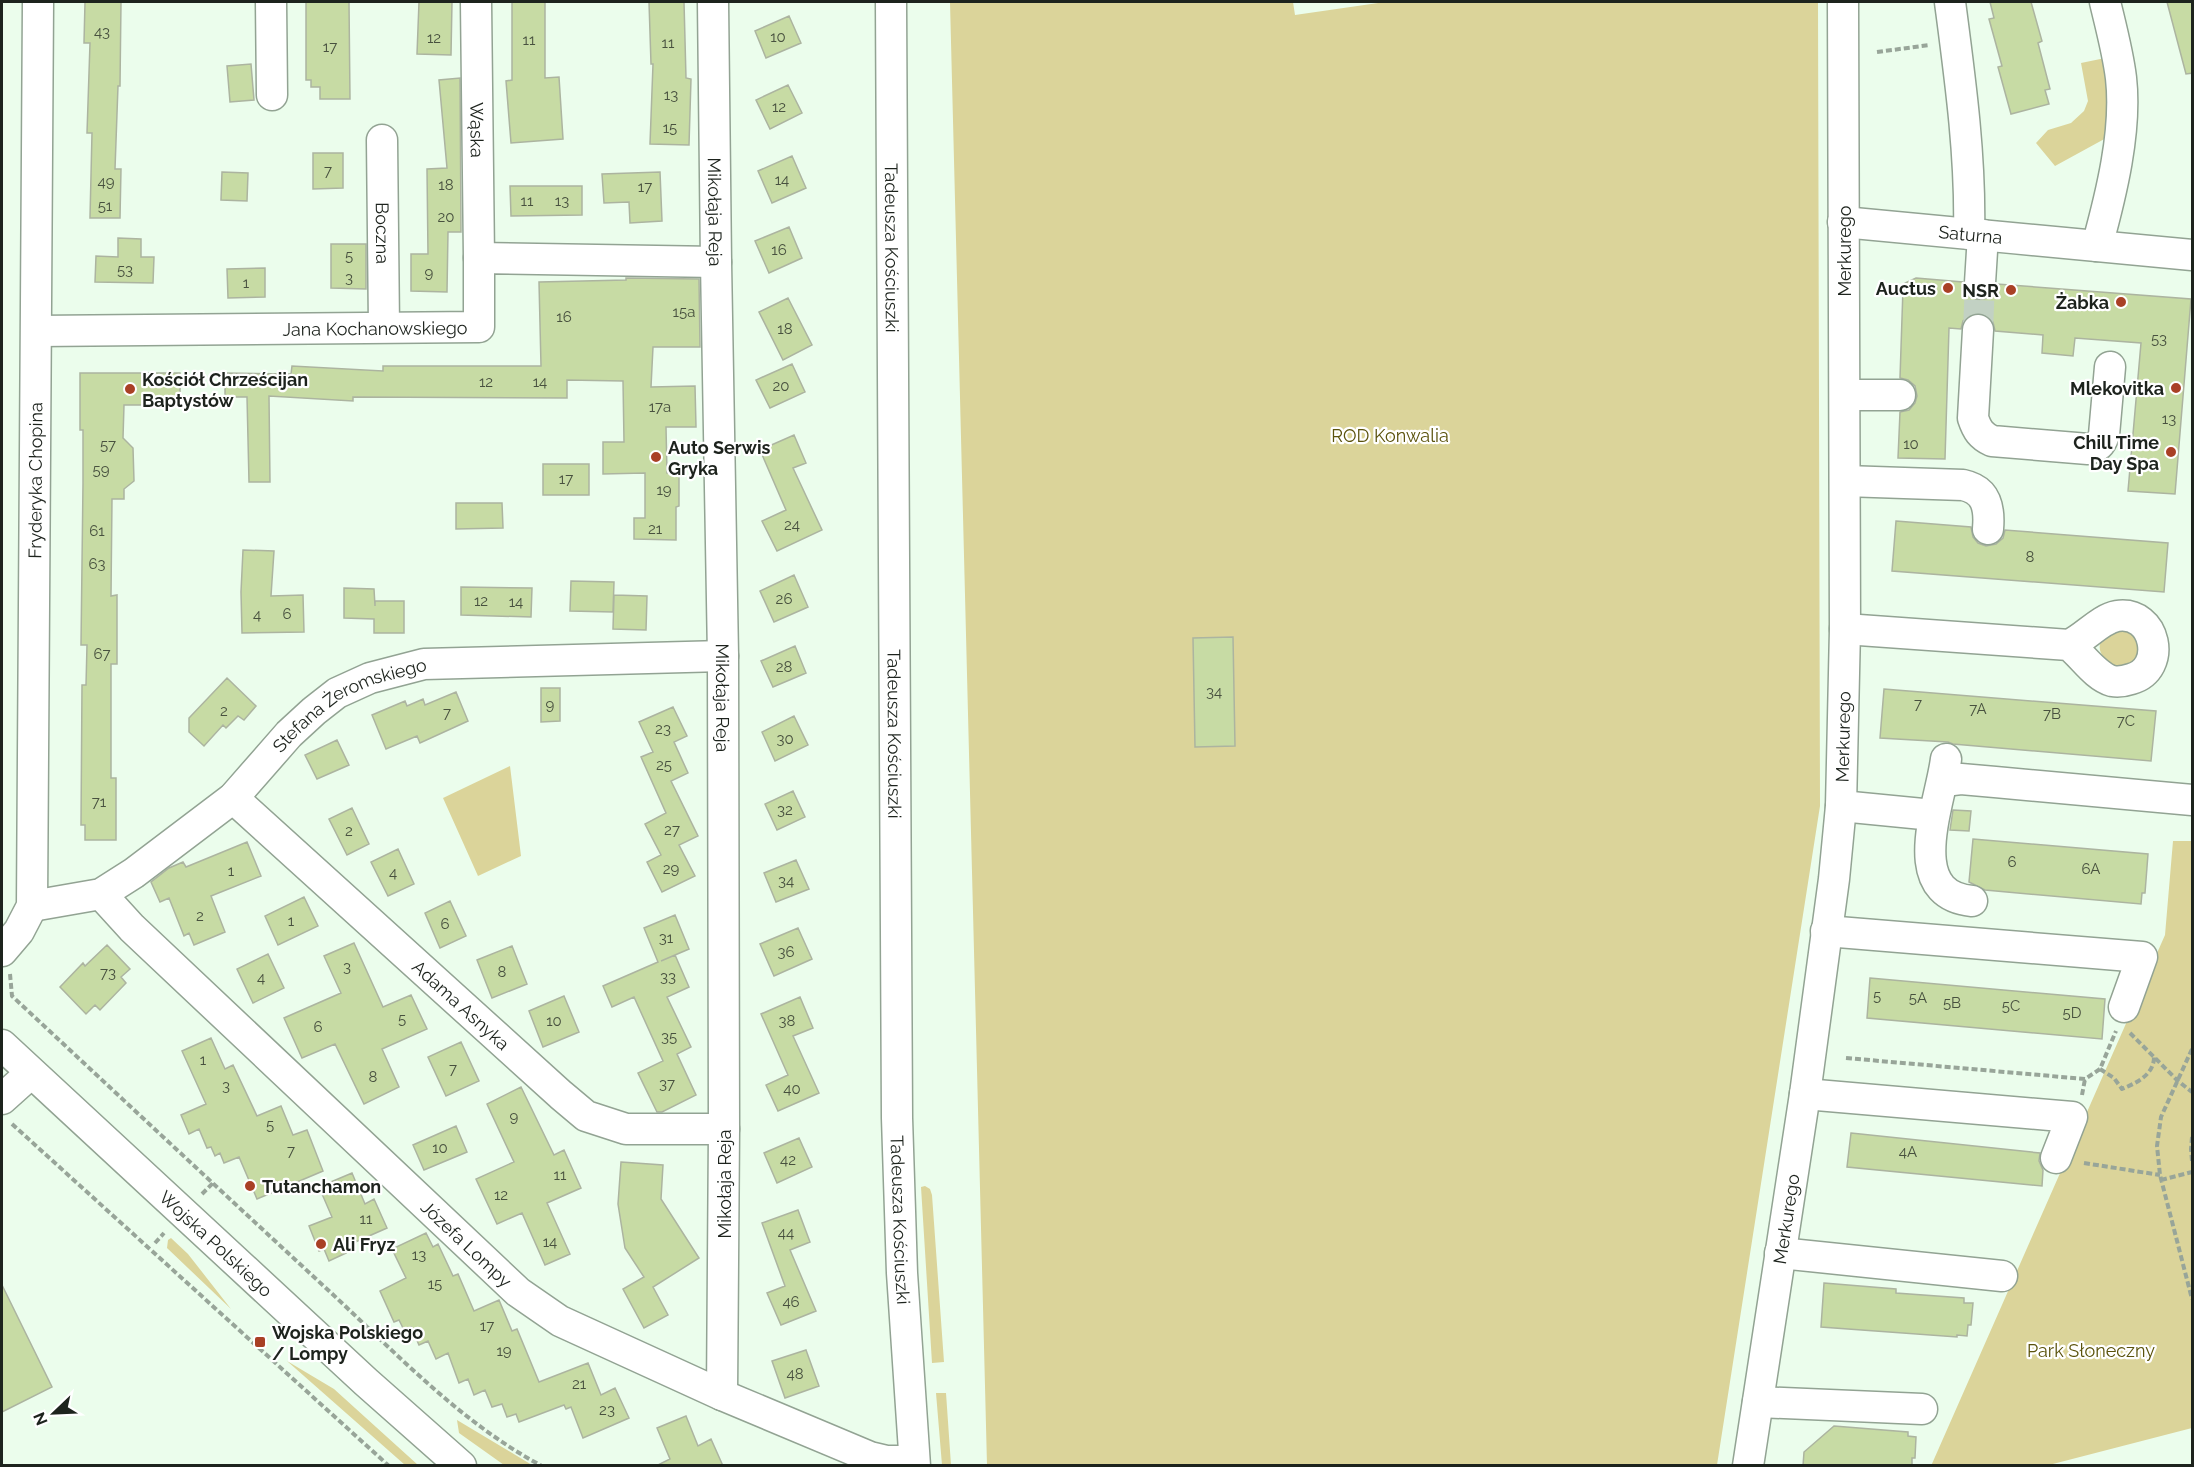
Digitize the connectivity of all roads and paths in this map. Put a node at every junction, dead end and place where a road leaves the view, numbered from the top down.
1 (38, 2) edge
2 (271, 2) edge
3 (476, 2) edge
4 (713, 2) edge
5 (891, 2) edge
6 (1843, 2) edge
7 (1950, 2) edge
8 (2105, 2) edge
9 (1955, 42) junction
10 (1877, 52) dead end
11 (272, 95) dead end
12 (382, 140) dead end
13 (1843, 222) junction
14 (1976, 235) junction
15 (2097, 246) junction
16 (2193, 255) edge
17 (479, 258) junction
18 (716, 262) junction
19 (1980, 283) tunnel mouth
20 (384, 327) junction
21 (1978, 330) tunnel mouth
22 (37, 331) junction
23 (2110, 367) dead end
24 (1845, 394) junction
25 (1900, 395) dead end
26 (1845, 481) junction
27 (1988, 529) dead end
28 (1845, 629) junction
29 (2069, 645) dead end
30 (723, 656) junction
31 (232, 798) junction
32 (2193, 800) edge
33 (1841, 806) junction
34 (1933, 815) junction
35 (101, 894) junction
36 (1972, 901) dead end
37 (32, 906) junction
38 (1826, 931) junction
39 (5, 959) edge
40 (2122, 1015) junction
41 (2, 1045) edge
42 (2193, 1049) edge
43 (2154, 1057) junction
44 (1846, 1059) dead end
45 (2100, 1069) junction
46 (31, 1073) junction
47 (2178, 1082) junction
48 (2193, 1092) edge
49 (1805, 1094) junction
50 (6, 1110) edge
51 (724, 1129) junction
52 (2193, 1137) edge
53 (2056, 1158) joint
54 (2193, 1161) edge
55 (2193, 1172) edge
56 (2160, 1178) junction
57 (213, 1183) junction
58 (202, 1194) dead end
59 (167, 1230) dead end
60 (154, 1243) dead end
61 (1780, 1253) junction
62 (2002, 1276) dead end
63 (2193, 1299) edge
64 (722, 1395) junction
65 (1758, 1402) junction
66 (1922, 1409) dead end
67 (915, 1463) edge
68 (389, 1466) edge
69 (461, 1466) edge
70 (542, 1466) edge
71 (1748, 1466) edge

1 - 22 street, Fryderyka Chopina
2 - 11 street
3 - 17 street, Wąska
4 - 18 street, Mikołaja Reja
5 - 67 street, Tadeusza Kościuszki
6 - 13 street, Merkurego
7 - 9 street
8 - 15 street
9 - 10 path
9 - 14 street
12 - 20 street, Boczna
13 - 14 street, Saturna
13 - 24 street, Merkurego
14 - 15 street, Saturna
14 - 19 street
15 - 16 street, Saturna
17 - 18 street
17 - 20 street, Jana Kochanowskiego
18 - 30 street, Mikołaja Reja
20 - 22 street, Jana Kochanowskiego
21 - 23 street
22 - 37 street, Fryderyka Chopina
24 - 25 street
24 - 26 street, Merkurego
26 - 27 street
26 - 28 street, Merkurego
28 - 29 street
28 - 33 street, Merkurego
30 - 31 street, Stefana Żeromskiego
30 - 51 street, Mikołaja Reja
31 - 35 street, Stefana Żeromskiego
31 - 51 street, Adama Asnyka
32 - 34 street
33 - 34 street
33 - 38 street, Merkurego
34 - 36 street
35 - 37 street, Stefana Żeromskiego
35 - 64 street, Józefa Lompy
37 - 39 street, Fryderyka Chopina
38 - 40 street
38 - 49 street, Merkurego
39 - 57 path
40 - 43 path
40 - 45 path
41 - 46 street, Wojska Polskiego
42 - 47 path
43 - 45 path
43 - 47 path
44 - 45 path
46 - 50 street
46 - 69 street, Wojska Polskiego
47 - 48 path
47 - 56 path
49 - 53 street
49 - 61 street, Merkurego
50 - 68 path
51 - 64 street, Mikołaja Reja
52 - 54 path
53 - 56 path
55 - 56 path
56 - 63 path
57 - 58 path
57 - 70 path
59 - 60 path
61 - 62 street
61 - 65 street, Merkurego
64 - 67 street, Józefa Lompy
65 - 66 street
65 - 71 street, Merkurego

